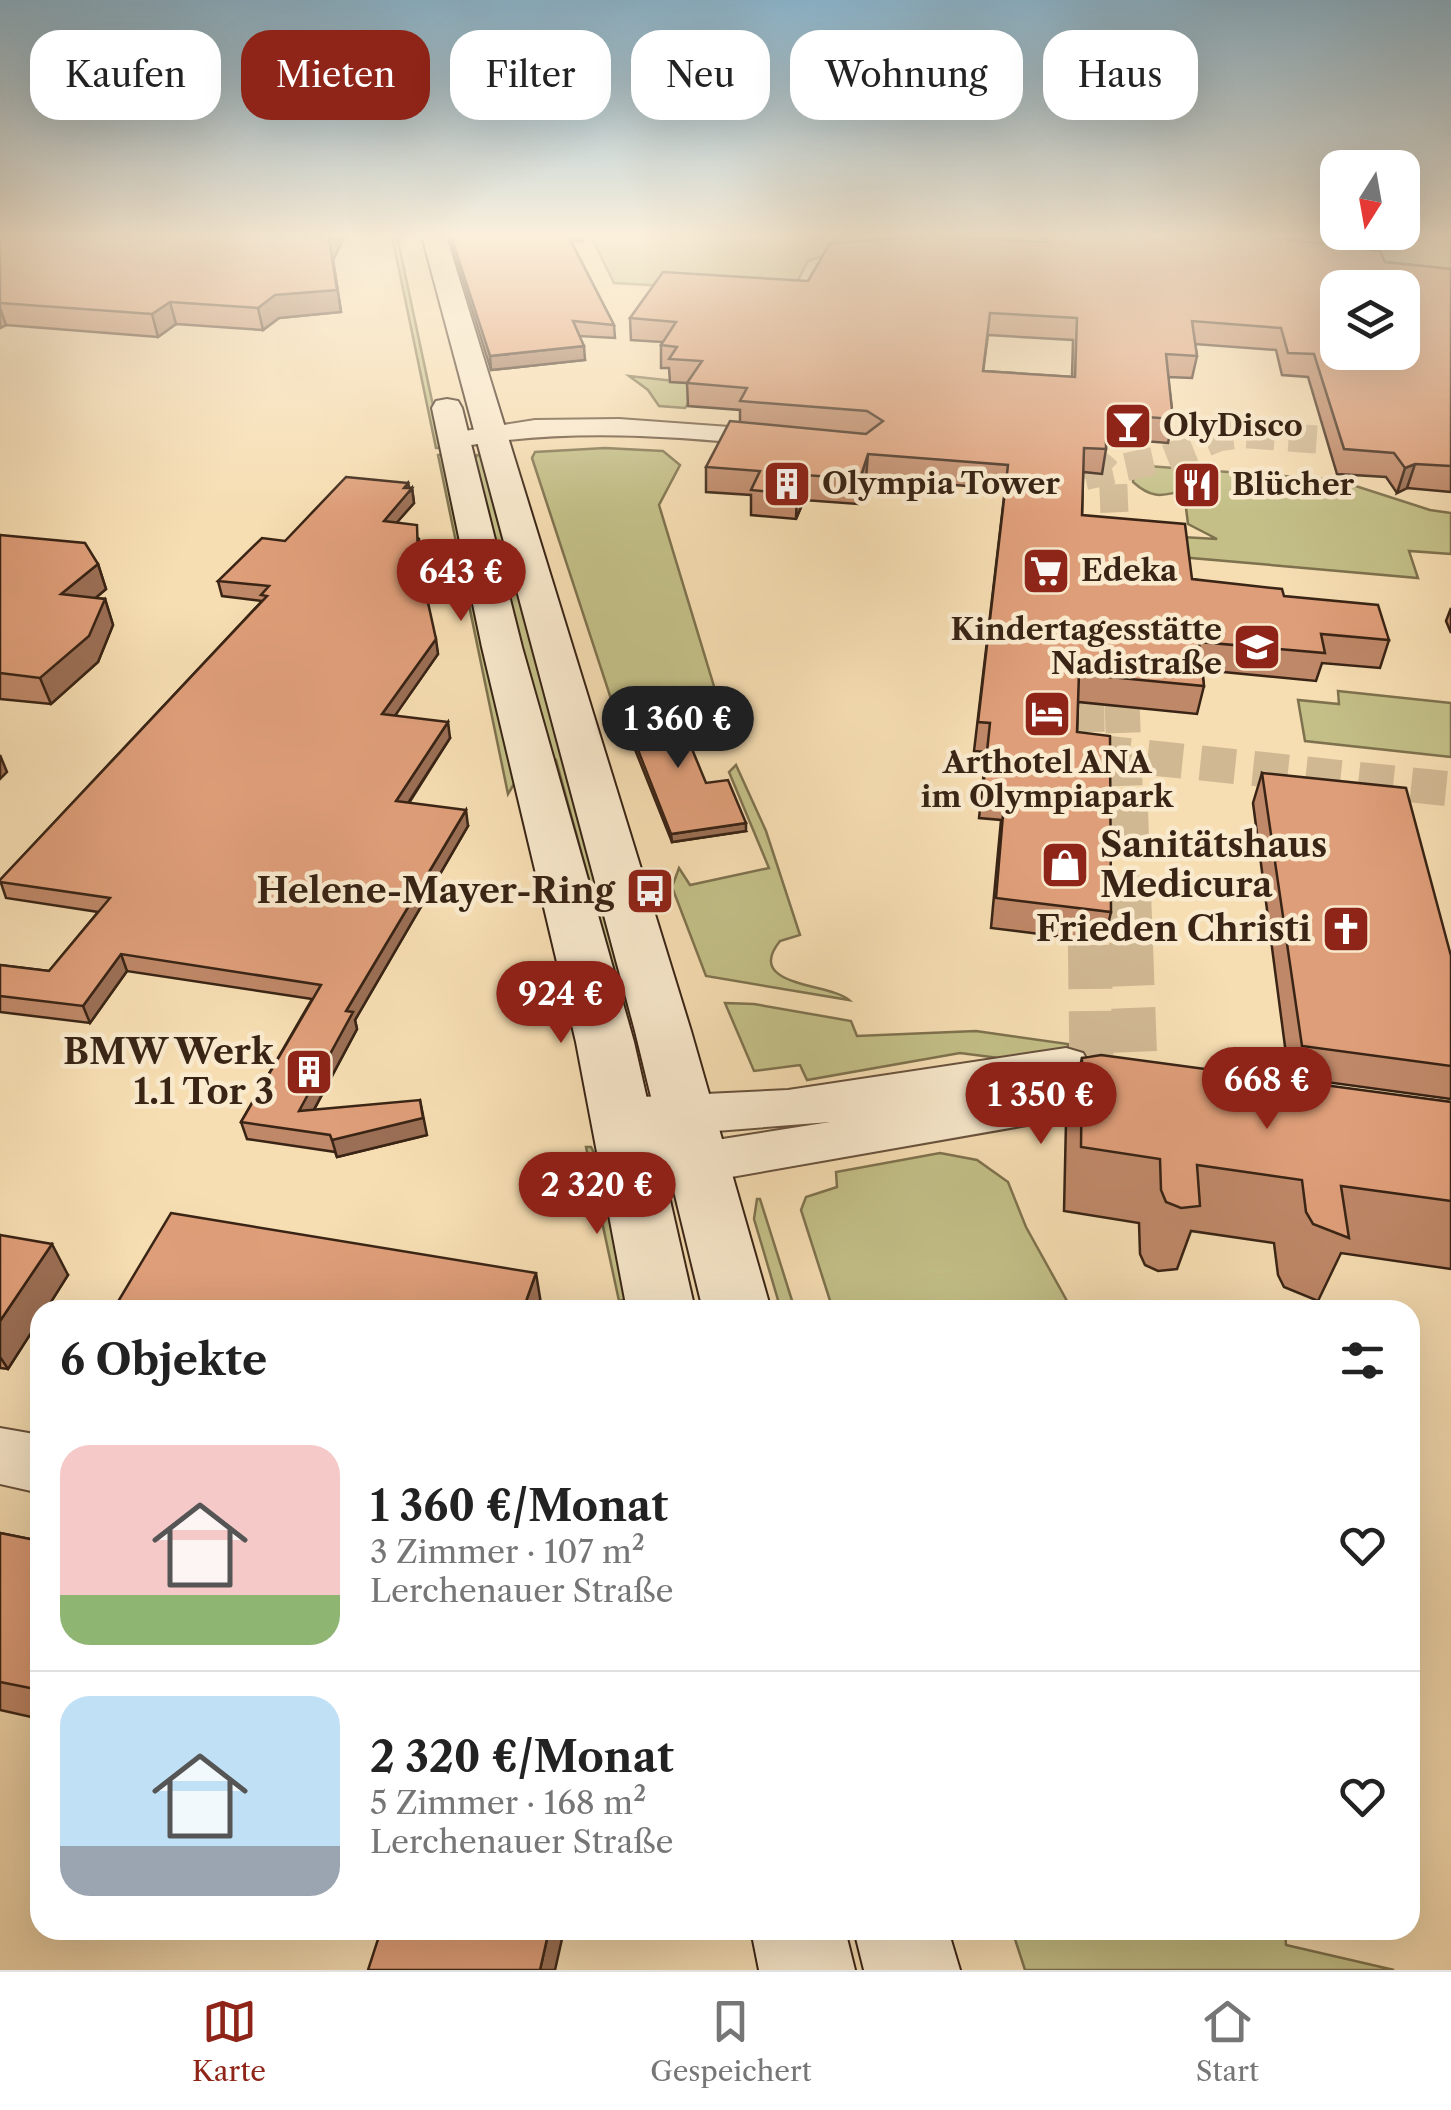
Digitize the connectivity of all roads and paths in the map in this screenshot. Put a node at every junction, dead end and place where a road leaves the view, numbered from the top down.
1 (454, 328) edge
2 (440, 377) dead end
3 (705, 432) junction
4 (479, 438) junction
5 (674, 444) junction
6 (1066, 1083) dead end
7 (623, 1131) junction
8 (691, 1141) junction
9 (658, 1300) edge
10 (734, 1300) edge
11 (0, 1456) edge
12 (30, 1462) edge
13 (800, 1940) edge
14 (904, 1940) edge
15 (807, 1970) edge
16 (912, 1970) edge

1 - 4 main road
2 - 4 main road
3 - 4 street
3 - 5 street
3 - 5 street
4 - 5 street
4 - 7 main road
4 - 8 main road
6 - 8 street
7 - 8 street
7 - 9 main road
8 - 10 main road
11 - 12 street
13 - 15 main road
14 - 16 main road

